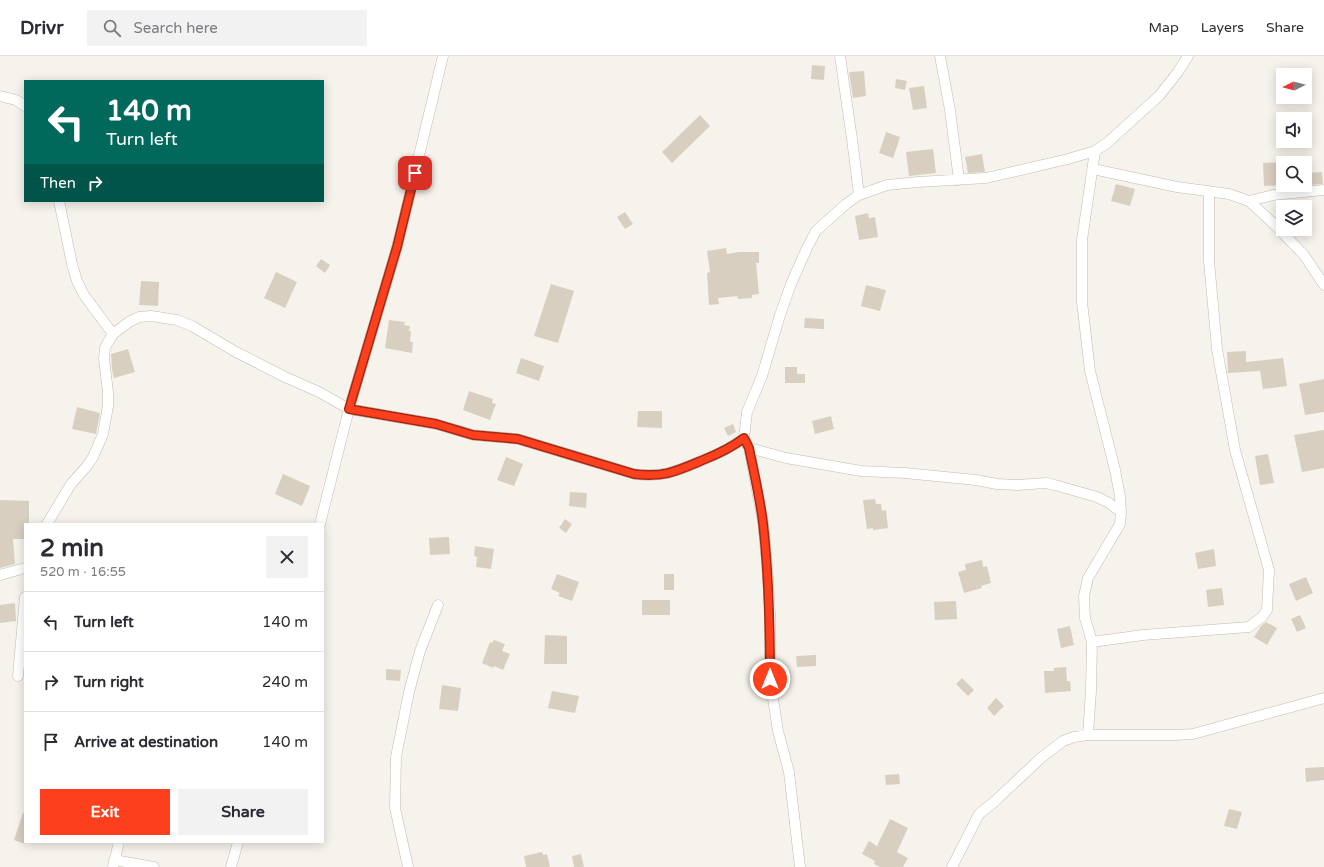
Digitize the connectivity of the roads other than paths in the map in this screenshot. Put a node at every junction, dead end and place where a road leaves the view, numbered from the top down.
1 (443, 56) edge
2 (840, 56) edge
3 (940, 56) edge
4 (1188, 56) edge
5 (0, 96) edge
6 (24, 105) edge
7 (1095, 151) junction
8 (1093, 169) junction
9 (959, 180) junction
10 (1324, 190) edge
11 (1209, 191) junction
12 (859, 195) junction
13 (1249, 201) junction
14 (60, 202) edge
15 (1324, 285) edge
16 (112, 334) junction
17 (349, 409) junction
18 (744, 438) junction
19 (749, 448) junction
20 (1121, 512) junction
21 (48, 523) edge
22 (320, 523) edge
23 (24, 568) edge
24 (0, 575) edge
25 (438, 606) dead end
26 (24, 609) edge
27 (1092, 642) junction
28 (18, 676) dead end
29 (1324, 698) edge
30 (1088, 735) junction
31 (119, 843) edge
32 (238, 843) edge
33 (114, 863) edge
34 (154, 867) edge
35 (231, 867) edge
36 (408, 867) edge
37 (800, 867) edge
38 (952, 867) edge

1 - 17 street
2 - 12 street
3 - 9 street
4 - 7 street
5 - 6 street
7 - 8 street
7 - 9 street
8 - 11 street
8 - 20 street
9 - 12 street
10 - 13 street
11 - 13 street
11 - 27 street
12 - 18 street
13 - 15 street
14 - 16 street
16 - 17 street
16 - 21 street
17 - 18 street
17 - 22 street
18 - 19 street
19 - 20 street
19 - 37 street
20 - 27 street
23 - 24 street
25 - 36 street
26 - 28 street
27 - 30 street
29 - 30 street
30 - 38 street
31 - 33 street
32 - 35 street
33 - 34 street

